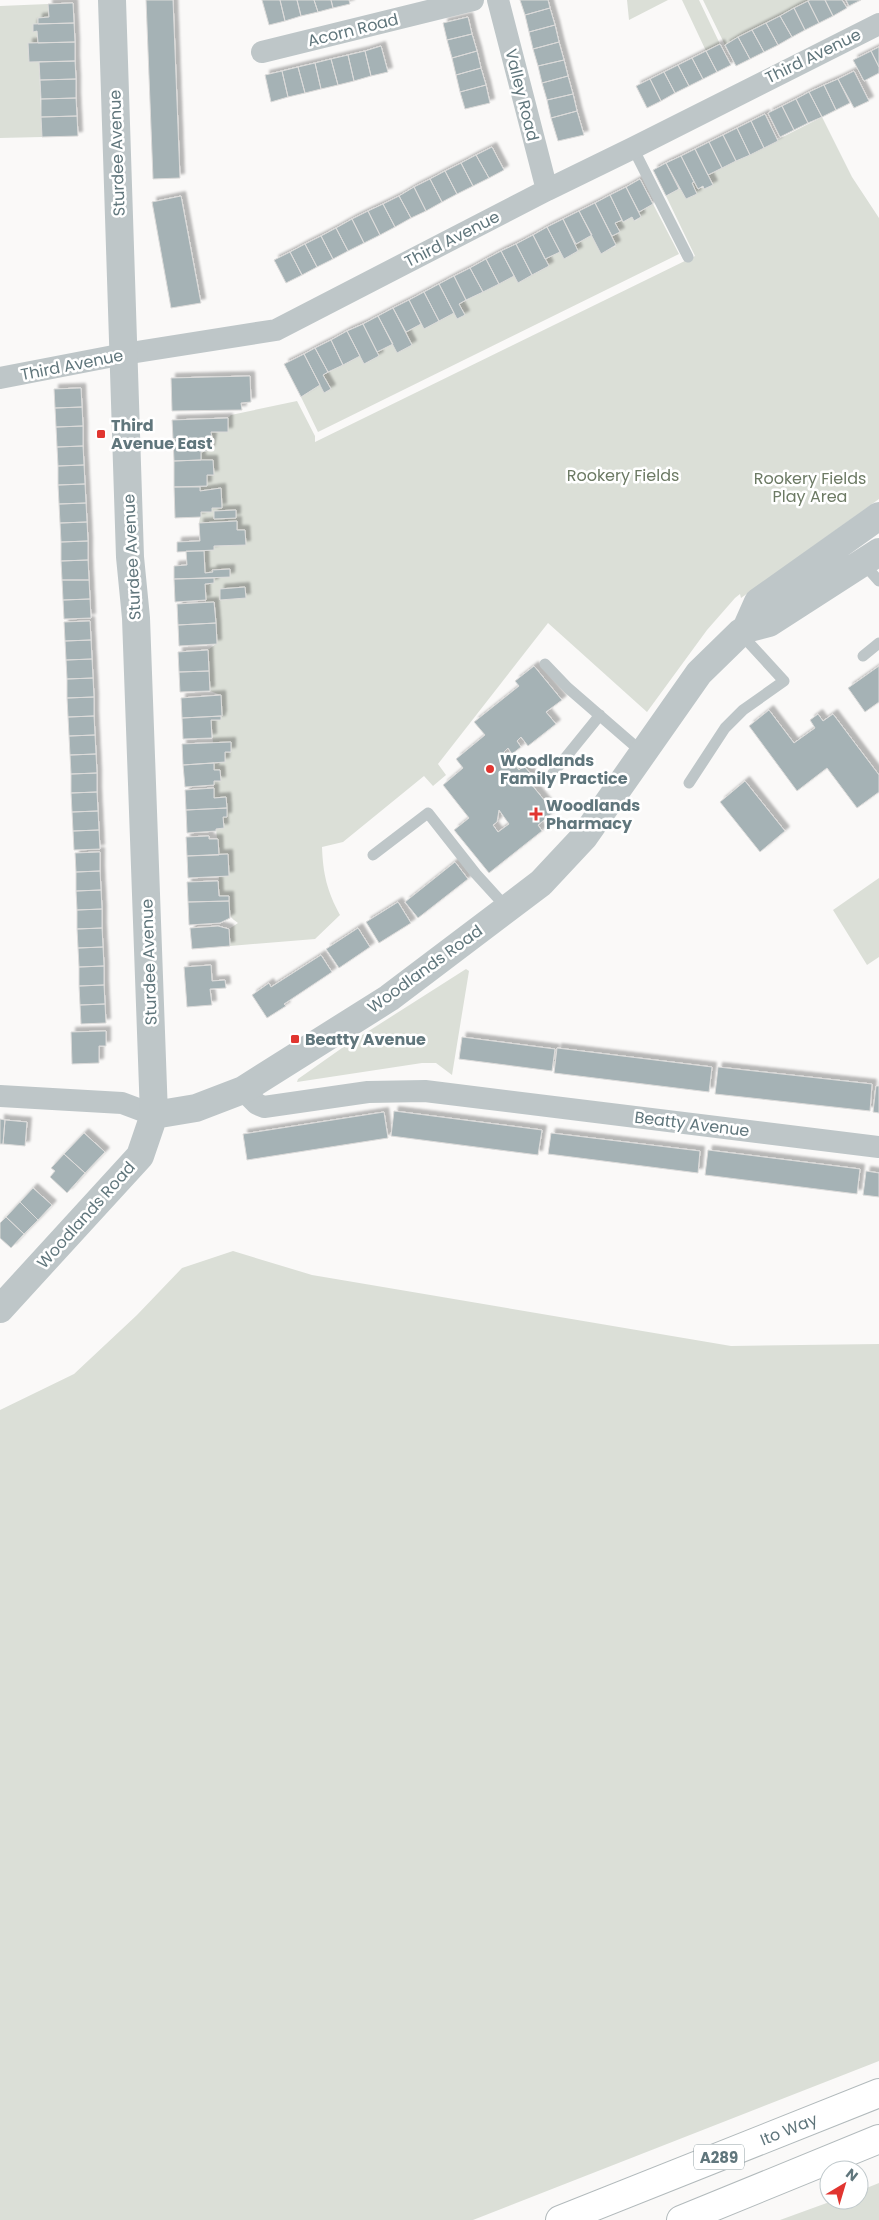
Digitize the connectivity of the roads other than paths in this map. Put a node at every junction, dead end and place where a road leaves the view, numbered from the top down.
1 (112, 0) edge
2 (473, 0) edge
3 (498, 0) edge
4 (879, 24) edge
5 (262, 52) dead end
6 (633, 148) junction
7 (547, 190) junction
8 (688, 257) dead end
9 (124, 354) junction
10 (0, 378) edge
11 (879, 516) edge
12 (874, 565) edge
13 (743, 631) junction
14 (879, 643) edge
15 (863, 656) dead end
16 (545, 664) dead end
17 (600, 715) junction
18 (643, 752) junction
19 (553, 773) dead end
20 (689, 783) dead end
21 (373, 855) dead end
22 (507, 908) junction
23 (243, 1090) junction
24 (0, 1096) edge
25 (154, 1115) junction
26 (879, 1147) edge
27 (0, 1309) edge
28 (879, 2093) edge
29 (879, 2139) edge
30 (560, 2220) edge
31 (681, 2220) edge

1 - 9 street, Sturdee Avenue
2 - 5 street, Acorn Road
3 - 7 street, Valley Road
4 - 6 street, Third Avenue
6 - 7 street, Third Avenue
6 - 8 lane
7 - 9 street, Third Avenue
9 - 10 street, Third Avenue
9 - 25 street, Sturdee Avenue
11 - 13 street, Woodlands Road
12 - 13 street
13 - 18 street, Woodlands Road
13 - 20 lane
14 - 15 lane
16 - 17 lane
17 - 18 lane
17 - 19 lane
18 - 22 street, Woodlands Road
21 - 22 lane
22 - 23 street, Woodlands Road
23 - 25 street, Woodlands Road
23 - 26 street, Beatty Avenue
24 - 25 street
25 - 27 street, Woodlands Road
28 - 30 main road, Ito Way / A289
29 - 31 main road, A289

